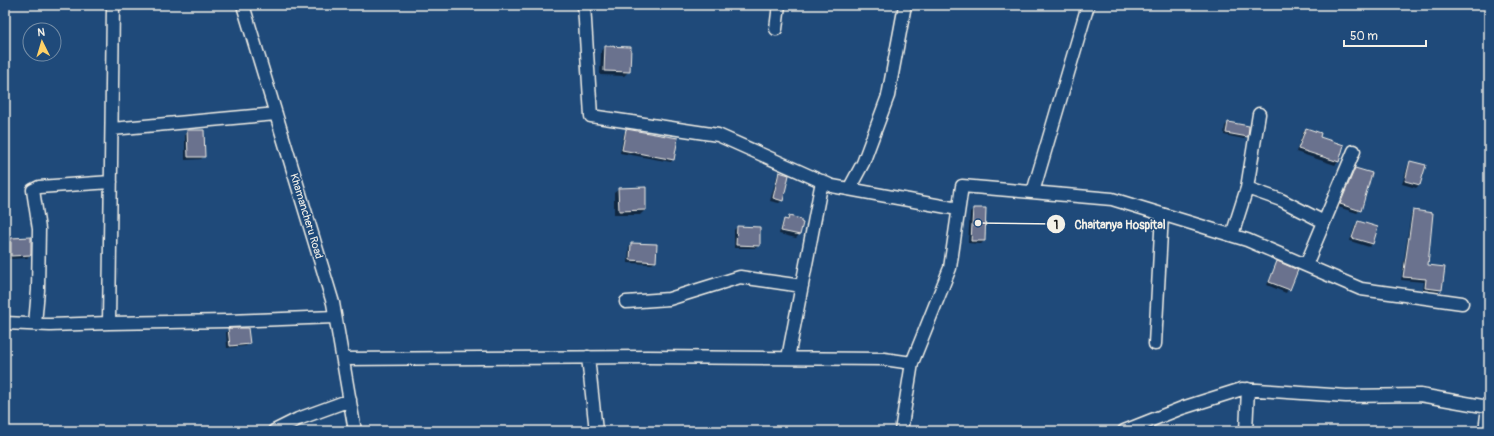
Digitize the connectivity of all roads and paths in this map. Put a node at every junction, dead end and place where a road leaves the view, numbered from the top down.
1 (113, 5) edge
2 (243, 5) edge
3 (584, 5) edge
4 (779, 5) edge
5 (905, 5) edge
6 (1088, 5) edge
7 (776, 29) dead end
8 (276, 114) junction
9 (1258, 114) dead end
10 (112, 129) junction
11 (1354, 151) dead end
12 (822, 181) junction
13 (111, 182) junction
14 (1247, 188) junction
15 (849, 189) junction
16 (1033, 192) junction
17 (958, 209) junction
18 (1162, 214) junction
19 (1324, 222) junction
20 (1232, 235) junction
21 (1306, 265) junction
22 (802, 286) junction
23 (626, 302) dead end
24 (1462, 303) dead end
25 (335, 317) junction
26 (5, 323) edge
27 (109, 323) junction
28 (35, 324) junction
29 (1155, 344) dead end
30 (588, 357) junction
31 (788, 358) junction
32 (343, 359) junction
33 (912, 363) junction
34 (1248, 389) junction
35 (350, 400) junction
36 (1488, 406) edge
37 (274, 431) edge
38 (355, 431) edge
39 (596, 431) edge
40 (901, 431) edge
41 (1124, 431) edge
42 (1246, 431) edge
43 (1485, 431) edge

1 - 10 street
2 - 8 street, Khamancheru Road
3 - 12 street
4 - 7 street
5 - 15 street
6 - 16 street
8 - 10 street
8 - 25 street, Khamancheru Road
9 - 14 street
10 - 13 street
11 - 19 street
12 - 15 street
12 - 22 street
13 - 27 street
13 - 28 street
14 - 19 street
14 - 20 street
15 - 17 street
16 - 17 street
16 - 18 street
17 - 33 street
18 - 20 street
18 - 29 street
19 - 21 street
20 - 21 street
21 - 24 street
22 - 23 street
22 - 31 street
25 - 27 street
25 - 32 street, Khamancheru Road
26 - 28 street
27 - 28 street
30 - 31 street
30 - 32 street
30 - 39 street
31 - 33 street
32 - 35 street, Khamancheru Road
33 - 40 street
34 - 36 street
34 - 41 street
34 - 42 street
35 - 37 street
35 - 38 street, Khamancheru Road
36 - 43 street

